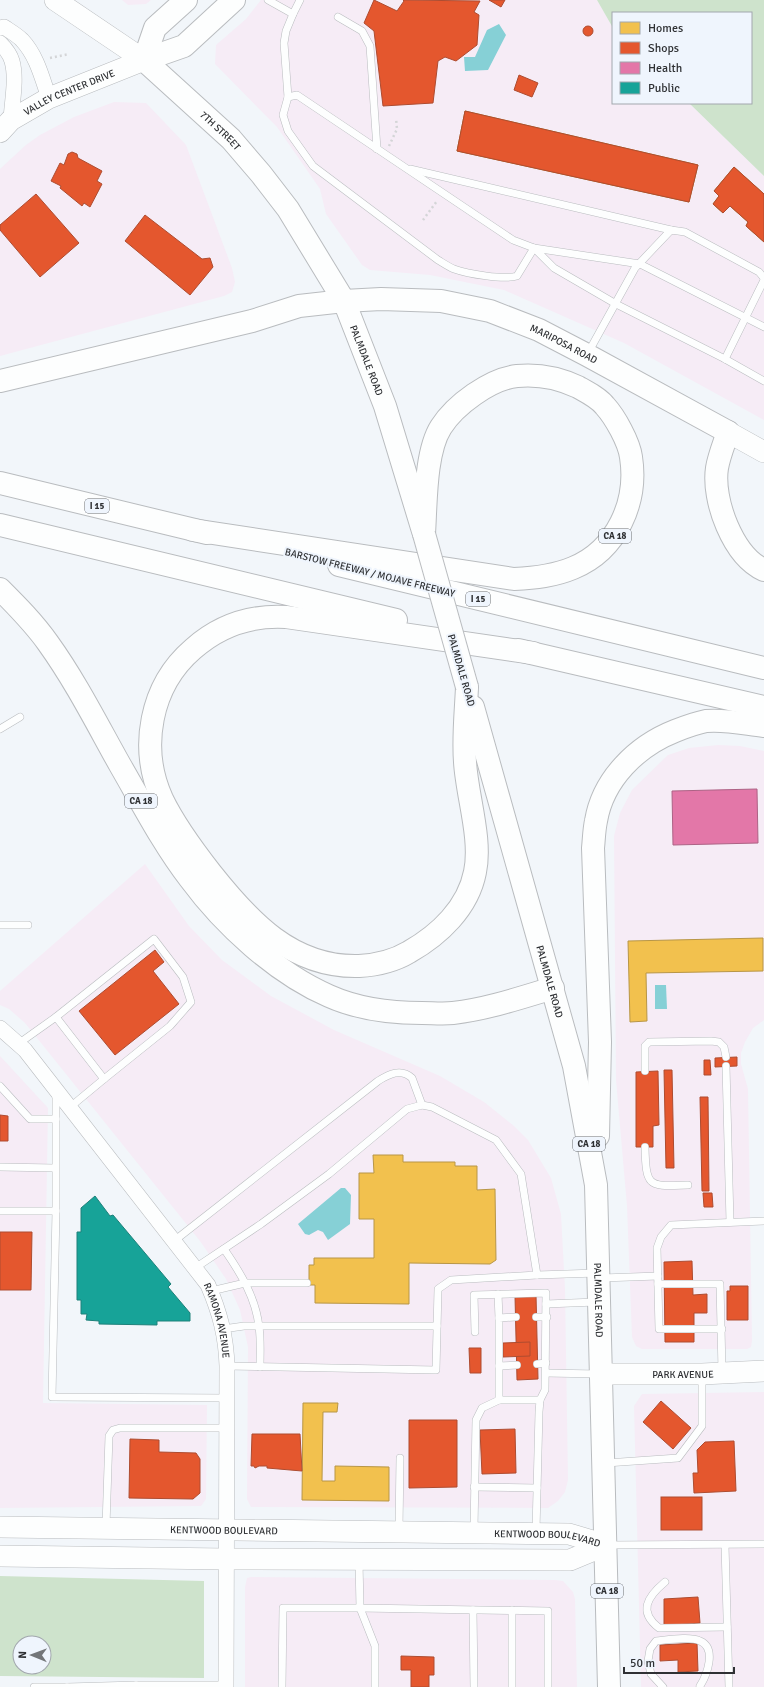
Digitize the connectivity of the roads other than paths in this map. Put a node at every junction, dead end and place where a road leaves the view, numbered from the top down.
1 (55, 0) edge
2 (186, 0) edge
3 (234, 0) edge
4 (268, 0) edge
5 (300, 0) edge
6 (293, 14) junction
7 (338, 17) dead end
8 (0, 28) edge
9 (0, 43) edge
10 (144, 60) junction
11 (288, 97) junction
12 (49, 98) junction
13 (6, 126) edge
14 (377, 149) junction
15 (406, 168) junction
16 (671, 230) junction
17 (534, 248) junction
18 (640, 264) junction
19 (764, 279) edge
20 (344, 301) junction
21 (616, 304) junction
22 (746, 317) junction
23 (764, 327) edge
24 (587, 355) junction
25 (725, 359) junction
26 (0, 381) edge
27 (764, 381) edge
28 (728, 432) junction
29 (764, 452) edge
30 (0, 483) edge
31 (0, 525) edge
32 (193, 530) junction
33 (424, 534) junction
34 (764, 570) edge
35 (0, 589) edge
36 (533, 653) junction
37 (764, 668) edge
38 (467, 687) junction
39 (764, 707) edge
40 (20, 717) dead end
41 (764, 726) edge
42 (0, 730) edge
43 (0, 925) edge
44 (28, 925) dead end
45 (553, 988) junction
46 (56, 1017) junction
47 (0, 1028) edge
48 (18, 1044) junction
49 (726, 1057) dead end
50 (726, 1066) dead end
51 (646, 1072) dead end
52 (104, 1079) junction
53 (0, 1086) edge
54 (56, 1092) junction
55 (422, 1105) junction
56 (69, 1108) junction
57 (56, 1119) junction
58 (645, 1147) dead end
59 (0, 1167) edge
60 (55, 1168) junction
61 (596, 1185) junction
62 (688, 1185) dead end
63 (0, 1211) edge
64 (56, 1211) junction
65 (764, 1221) edge
66 (730, 1222) junction
67 (174, 1241) junction
68 (224, 1249) junction
69 (195, 1268) junction
70 (537, 1275) junction
71 (599, 1276) junction
72 (658, 1280) junction
73 (307, 1283) dead end
74 (245, 1284) junction
75 (211, 1291) junction
76 (498, 1294) junction
77 (600, 1302) junction
78 (546, 1304) junction
79 (516, 1317) dead end
80 (536, 1317) dead end
81 (546, 1317) junction
82 (499, 1318) junction
83 (259, 1326) junction
84 (437, 1326) junction
85 (224, 1329) junction
86 (722, 1329) junction
87 (474, 1332) dead end
88 (546, 1363) junction
89 (537, 1364) dead end
90 (517, 1365) dead end
91 (227, 1366) junction
92 (499, 1366) junction
93 (260, 1367) junction
94 (764, 1372) edge
95 (546, 1373) junction
96 (712, 1373) junction
97 (602, 1374) junction
98 (227, 1398) junction
99 (499, 1400) junction
100 (540, 1400) junction
101 (227, 1428) junction
102 (400, 1458) dead end
103 (604, 1463) junction
104 (474, 1488) junction
105 (537, 1488) junction
106 (0, 1527) edge
107 (106, 1529) junction
108 (226, 1530) junction
109 (399, 1532) junction
110 (474, 1532) junction
111 (535, 1533) junction
112 (764, 1544) edge
113 (606, 1545) junction
114 (725, 1545) junction
115 (0, 1556) edge
116 (226, 1560) junction
117 (358, 1560) junction
118 (665, 1582) dead end
119 (360, 1608) junction
120 (473, 1610) junction
121 (512, 1610) junction
122 (727, 1627) junction
123 (136, 1686) edge
124 (182, 1686) edge
125 (226, 1686) edge
126 (700, 1686) dead end
127 (34, 1687) edge
128 (67, 1687) edge
129 (282, 1687) edge
130 (374, 1687) edge
131 (474, 1687) edge
132 (512, 1687) edge
133 (548, 1687) edge
134 (609, 1687) edge
135 (663, 1687) edge
136 (729, 1687) edge

1 - 10 street, 7TH STREET
2 - 10 main road
3 - 10 main road
4 - 6 lane
5 - 6 lane
6 - 11 lane
7 - 14 lane
8 - 12 street
9 - 13 street
10 - 12 street, VALLEY CENTER DRIVE
10 - 20 main road, 7TH STREET
11 - 14 lane
11 - 17 lane
12 - 13 street, VALLEY CENTER DRIVE
14 - 15 lane
15 - 16 lane
15 - 17 lane
16 - 18 lane
16 - 19 lane
17 - 18 lane
17 - 21 lane
18 - 21 lane
18 - 22 lane
19 - 22 lane
20 - 24 main road, MARIPOSA ROAD
20 - 26 main road, MARIPOSA ROAD
20 - 33 main road, PALMDALE ROAD
21 - 24 lane
21 - 25 lane
22 - 23 lane
22 - 25 lane
24 - 28 main road, MARIPOSA ROAD
25 - 27 lane
28 - 29 street, MARIPOSA ROAD
28 - 34 main road
30 - 32 main road, BARSTOW FREEWAY / MOJAVE FREEWAY / I 15
31 - 36 main road
32 - 33 main road, CA 18
32 - 37 main road, BARSTOW FREEWAY / MOJAVE FREEWAY / I 15
33 - 38 main road, PALMDALE ROAD, bridge
35 - 45 main road, CA 18
36 - 38 main road
36 - 39 main road
38 - 45 main road, PALMDALE ROAD / CA 18
40 - 42 lane
41 - 61 main road
43 - 44 lane
45 - 61 main road, PALMDALE ROAD / CA 18
46 - 48 lane
46 - 52 lane
46 - 52 lane
47 - 48 street, RAMONA AVENUE
48 - 54 street, RAMONA AVENUE
49 - 51 lane
50 - 66 lane
52 - 56 lane
53 - 57 lane
54 - 56 street, RAMONA AVENUE
54 - 57 lane
55 - 67 lane
55 - 68 lane
55 - 70 lane
56 - 67 street, RAMONA AVENUE
57 - 60 lane
58 - 62 lane
59 - 60 lane
60 - 64 lane
61 - 71 main road, PALMDALE ROAD / CA 18
63 - 64 lane
64 - 98 lane
65 - 66 lane
66 - 72 lane
67 - 69 street, RAMONA AVENUE
68 - 69 lane
68 - 74 lane
69 - 75 street, RAMONA AVENUE
70 - 71 lane
70 - 84 lane
71 - 72 lane
71 - 77 main road, PALMDALE ROAD / CA 18
72 - 86 lane
72 - 86 lane
73 - 74 lane
74 - 75 lane
74 - 83 lane
75 - 85 street, RAMONA AVENUE
76 - 78 lane
76 - 82 lane
76 - 87 lane
77 - 78 lane
77 - 97 main road, PALMDALE ROAD / CA 18
78 - 81 lane
79 - 82 lane
80 - 81 lane
81 - 88 lane
82 - 92 lane
83 - 84 lane
83 - 85 lane
83 - 93 lane
84 - 93 lane
85 - 91 street, RAMONA AVENUE
86 - 96 lane
88 - 89 lane
88 - 95 lane
90 - 92 lane
91 - 93 lane
91 - 98 street, RAMONA AVENUE
92 - 99 lane
94 - 96 street, PARK AVENUE
95 - 97 lane
95 - 100 lane
96 - 97 street, PARK AVENUE
96 - 103 lane
97 - 103 main road, PALMDALE ROAD / CA 18
98 - 101 street, RAMONA AVENUE
99 - 100 lane
99 - 104 lane
100 - 105 lane
101 - 107 lane
101 - 108 street, RAMONA AVENUE
102 - 109 lane
103 - 113 main road, PALMDALE ROAD / CA 18
104 - 105 lane
104 - 110 lane
105 - 111 lane
106 - 107 street, KENTWOOD BOULEVARD
107 - 108 street, KENTWOOD BOULEVARD
108 - 109 street, KENTWOOD BOULEVARD
108 - 116 street, RAMONA AVENUE
109 - 110 street, KENTWOOD BOULEVARD
110 - 111 street, KENTWOOD BOULEVARD
111 - 113 street, KENTWOOD BOULEVARD
112 - 114 lane
113 - 114 lane
113 - 117 street, KENTWOOD BOULEVARD
113 - 134 main road, PALMDALE ROAD / CA 18
114 - 122 lane
115 - 116 street, KENTWOOD BOULEVARD
116 - 117 street, KENTWOOD BOULEVARD
116 - 125 street, RAMONA AVENUE
117 - 119 lane
118 - 122 lane
119 - 120 lane
119 - 129 lane
119 - 130 lane
120 - 121 lane
120 - 131 lane
121 - 132 lane
121 - 133 lane
122 - 136 lane
123 - 124 lane
123 - 128 lane
124 - 125 lane
126 - 135 lane
127 - 128 lane

